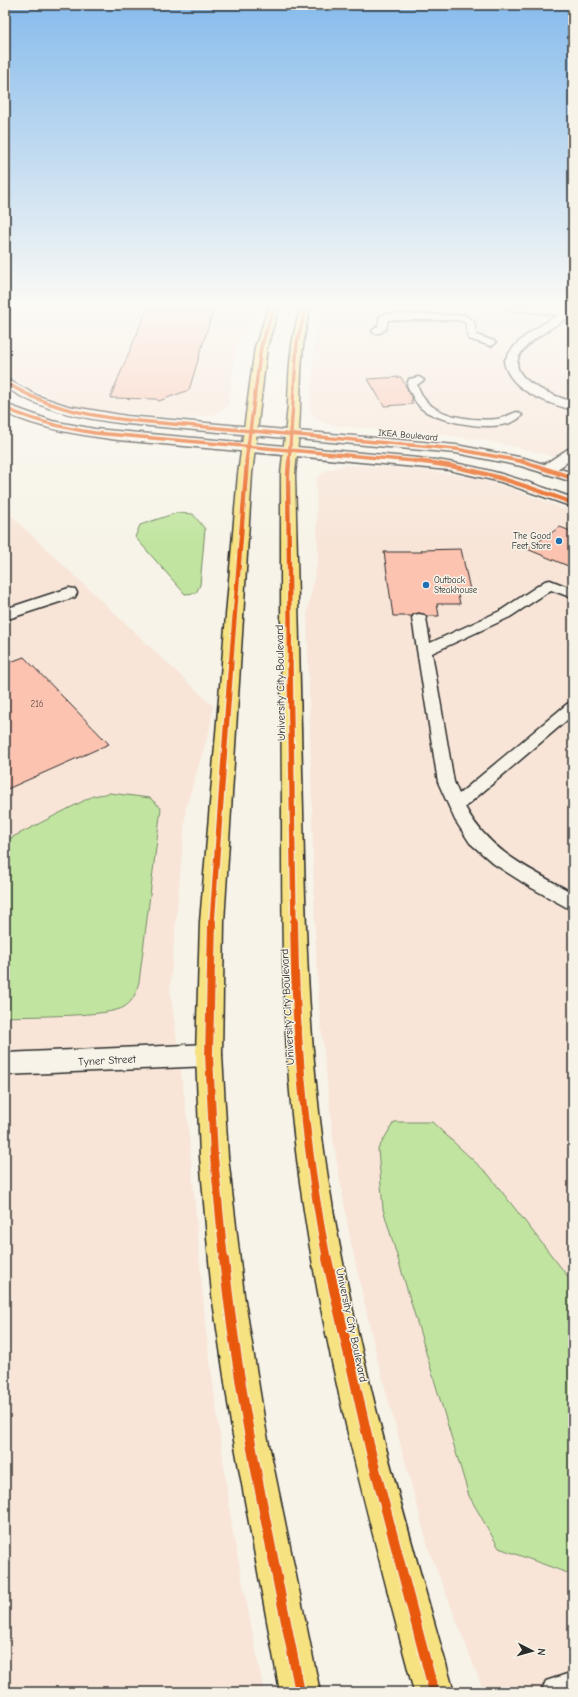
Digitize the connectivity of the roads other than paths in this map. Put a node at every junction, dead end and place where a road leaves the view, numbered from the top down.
1 (12, 386) edge
2 (256, 386) edge
3 (294, 386) edge
4 (413, 386) edge
5 (526, 386) edge
6 (573, 406) edge
7 (5, 408) edge
8 (517, 415) dead end
9 (291, 433) junction
10 (249, 438) junction
11 (290, 451) junction
12 (573, 452) edge
13 (547, 469) junction
14 (573, 478) edge
15 (573, 503) edge
16 (69, 593) dead end
17 (573, 594) edge
18 (5, 615) edge
19 (418, 618) dead end
20 (424, 651) junction
21 (573, 707) edge
22 (456, 806) junction
23 (573, 902) edge
24 (209, 1055) junction
25 (5, 1064) edge
26 (573, 1688) edge
27 (300, 1692) edge
28 (434, 1692) edge
29 (557, 1692) edge

1 - 10 street, IKEA Boulevard
2 - 10 main road
3 - 9 main road, University City Boulevard
4 - 8 lane
5 - 6 street
7 - 10 street, IKEA Boulevard
9 - 10 street, IKEA Boulevard
9 - 11 main road, University City Boulevard
9 - 13 street, IKEA Boulevard
10 - 11 street, IKEA Boulevard
10 - 24 main road
11 - 15 street, IKEA Boulevard
11 - 28 main road, University City Boulevard
12 - 13 street
13 - 14 street, IKEA Boulevard
16 - 18 street
17 - 20 lane
19 - 20 lane
20 - 22 lane
21 - 22 lane
22 - 23 lane
24 - 25 street, Tyner Street
24 - 27 main road
26 - 29 lane

